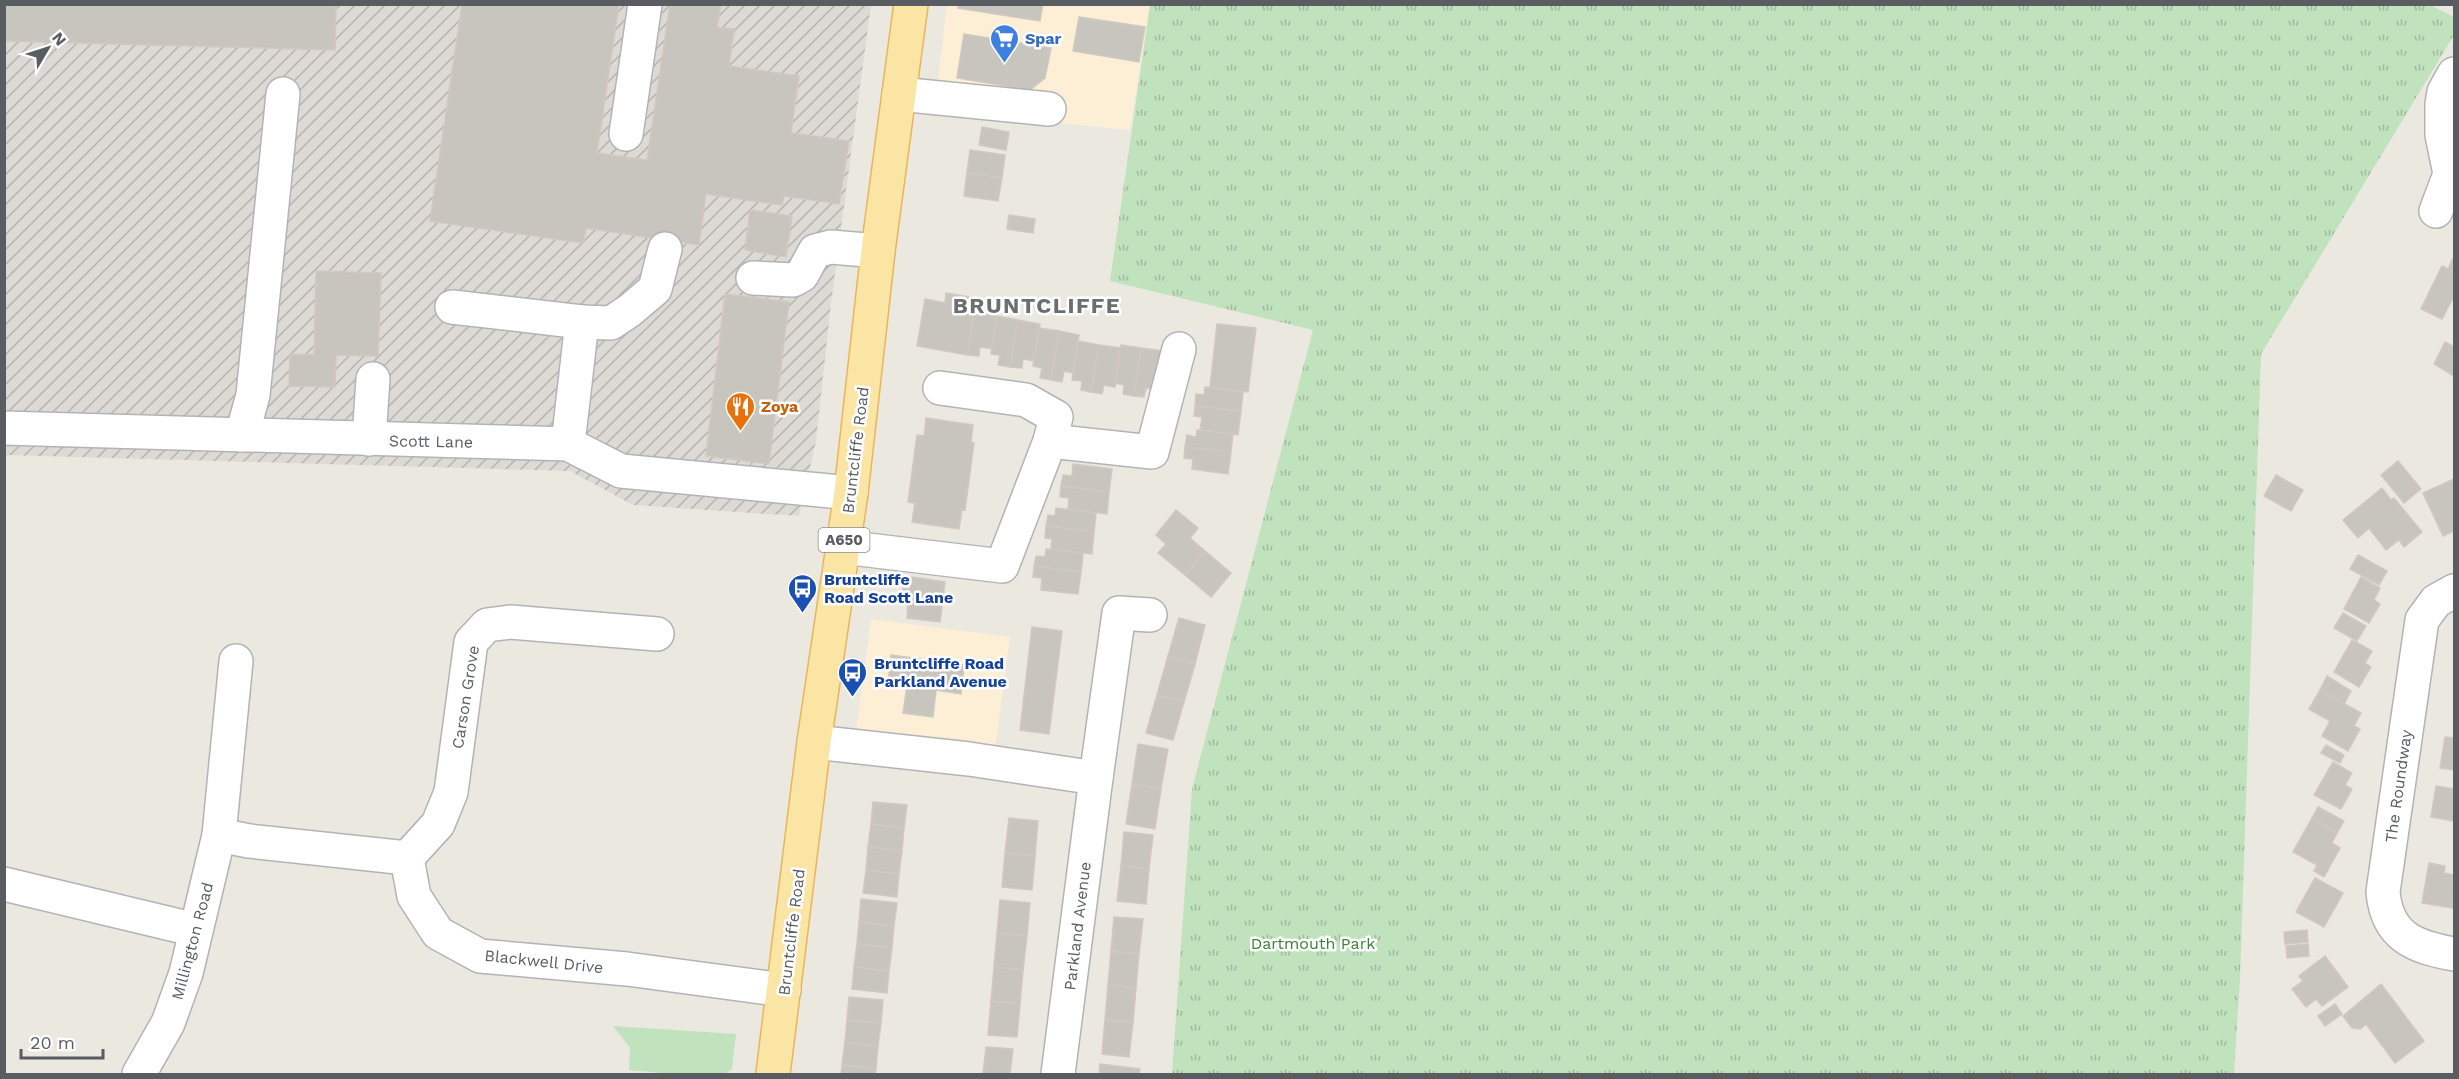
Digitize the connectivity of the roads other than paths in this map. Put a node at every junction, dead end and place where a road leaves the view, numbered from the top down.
1 (645, 4) edge
2 (911, 4) edge
3 (2450, 83) edge
4 (284, 94) dead end
5 (898, 94) junction
6 (1050, 109) dead end
7 (626, 134) dead end
8 (2436, 211) dead end
9 (665, 249) dead end
10 (878, 251) junction
11 (753, 279) dead end
12 (452, 307) dead end
13 (582, 322) junction
14 (1179, 350) dead end
15 (373, 379) dead end
16 (940, 388) dead end
17 (4, 428) edge
18 (243, 435) junction
19 (369, 439) junction
20 (1050, 441) junction
21 (568, 444) junction
22 (851, 493) junction
23 (843, 547) junction
24 (2454, 591) edge
25 (1121, 612) dead end
26 (657, 634) dead end
27 (236, 661) dead end
28 (814, 742) junction
29 (1096, 778) junction
30 (219, 835) junction
31 (407, 858) junction
32 (4, 884) edge
33 (196, 930) junction
34 (2454, 954) edge
35 (783, 990) junction
36 (139, 1074) edge
37 (772, 1074) edge
38 (1058, 1074) edge

1 - 7 street
2 - 5 main road, Bruntcliffe Road / A650
3 - 8 street
4 - 18 street
5 - 6 street
5 - 10 main road, Bruntcliffe Road / A650
9 - 13 street
10 - 11 street
10 - 22 main road, Bruntcliffe Road / A650
12 - 13 street
13 - 21 street
14 - 20 street
15 - 19 street
16 - 20 street
17 - 18 street, Scott Lane
18 - 19 street, Scott Lane
19 - 21 street, Scott Lane
20 - 23 street
21 - 22 street, Scott Lane
22 - 23 main road, Bruntcliffe Road / A650
23 - 28 main road, Bruntcliffe Road / A650
24 - 34 street, The Roundway
25 - 29 street, Parkland Avenue
26 - 31 street, Carson Grove
27 - 30 street, Millington Road
28 - 29 street
28 - 35 main road, Bruntcliffe Road / A650
29 - 38 street, Parkland Avenue
30 - 31 street
30 - 33 street, Millington Road
31 - 35 street, Blackwell Drive
32 - 33 street
33 - 36 street, Millington Road
35 - 37 main road, Bruntcliffe Road / A650

